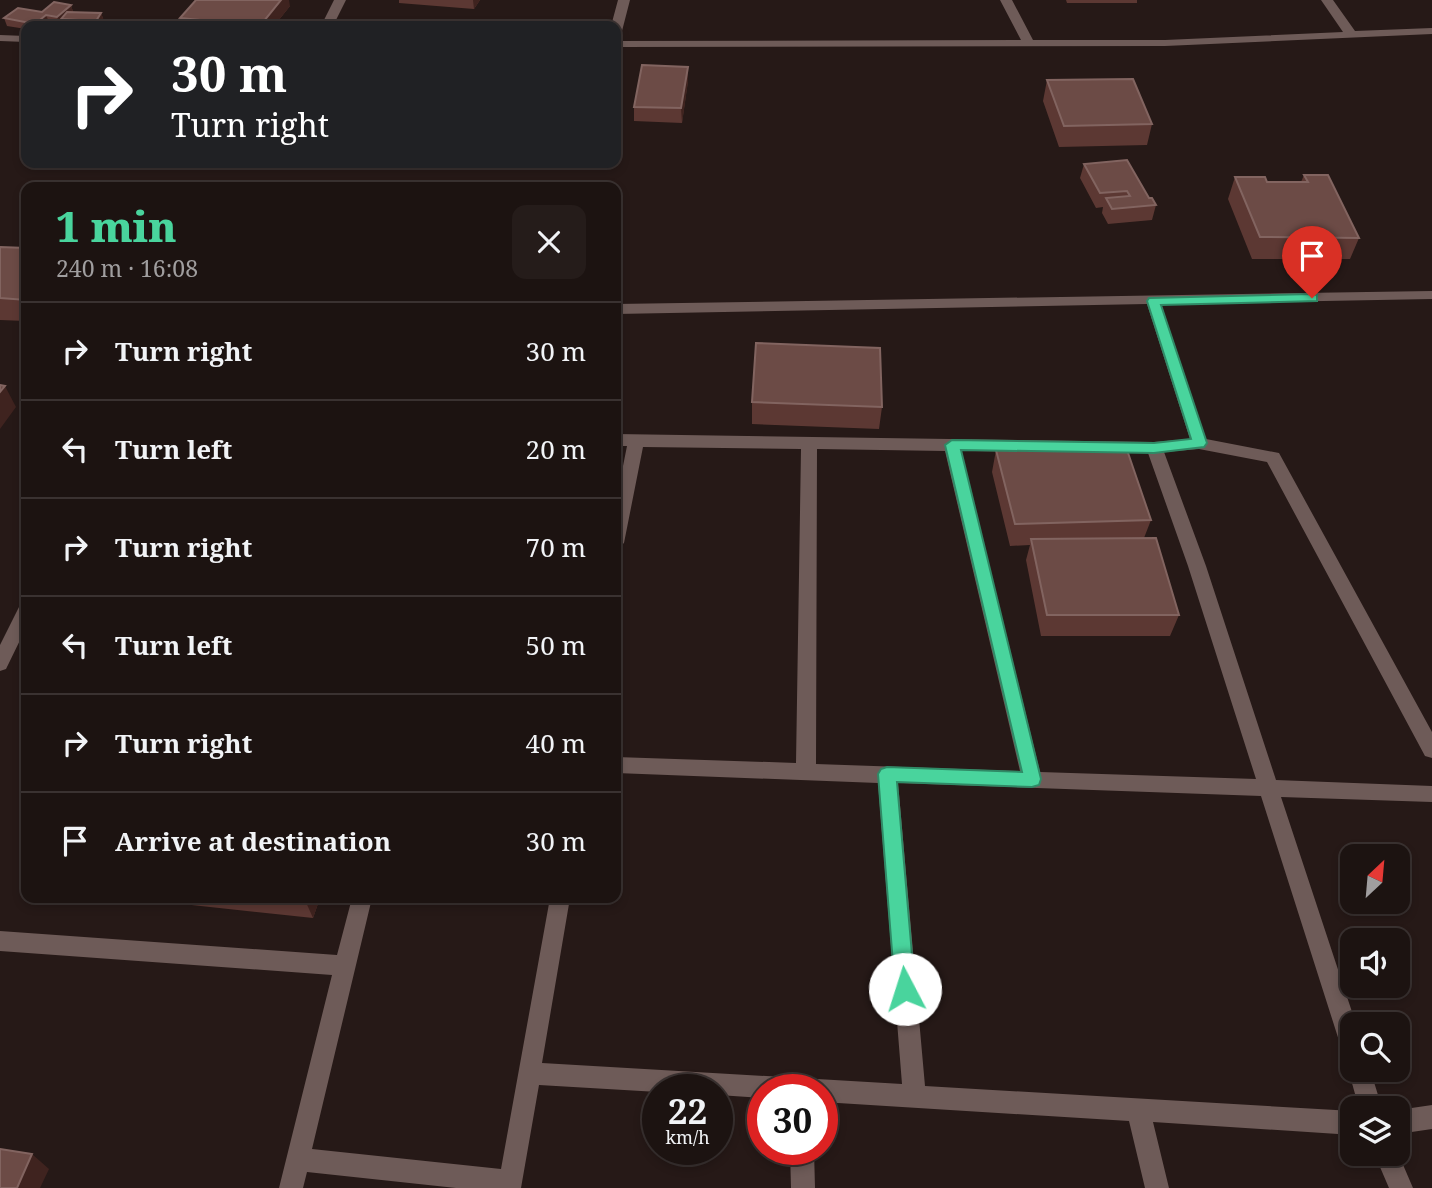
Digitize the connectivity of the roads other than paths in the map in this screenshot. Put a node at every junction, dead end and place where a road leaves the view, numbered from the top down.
1 (340, 0) edge
2 (624, 0) edge
3 (1006, 0) edge
4 (1326, 0) edge
5 (330, 21) edge
6 (619, 21) edge
7 (1432, 31) edge
8 (1351, 34) junction
9 (0, 38) edge
10 (21, 39) edge
11 (1029, 43) junction
12 (621, 44) edge
13 (1432, 295) edge
14 (1153, 301) junction
15 (621, 309) edge
16 (621, 440) edge
17 (636, 441) junction
18 (809, 443) junction
19 (1199, 443) junction
20 (952, 445) junction
21 (1154, 448) junction
22 (621, 518) edge
23 (21, 620) edge
24 (0, 664) edge
25 (1432, 750) edge
26 (621, 765) edge
27 (806, 772) junction
28 (887, 774) junction
29 (1032, 779) junction
30 (1269, 788) junction
31 (1432, 794) edge
32 (361, 903) edge
33 (559, 903) edge
34 (0, 941) edge
35 (345, 966) junction
36 (1341, 1012) edge
37 (530, 1073) junction
38 (747, 1086) edge
39 (838, 1092) edge
40 (914, 1096) junction
41 (1138, 1110) junction
42 (1432, 1117) edge
43 (1410, 1120) edge
44 (1340, 1122) edge
45 (299, 1159) junction
46 (802, 1165) edge
47 (1392, 1166) edge
48 (510, 1185) edge
49 (292, 1188) edge
50 (803, 1188) edge
51 (1157, 1188) edge
52 (1401, 1188) edge

1 - 5 street
2 - 6 street
3 - 11 street
4 - 8 street
7 - 8 street
8 - 11 street
9 - 10 street
11 - 12 street
13 - 14 street
14 - 15 street
14 - 19 street
16 - 17 street
17 - 18 street
17 - 22 street
18 - 20 street
18 - 27 street
19 - 21 street
19 - 25 street
20 - 21 street
20 - 29 street
21 - 30 street
23 - 24 street
26 - 27 street
27 - 28 street
28 - 29 street
28 - 40 street
29 - 30 street
30 - 31 street
30 - 36 street
32 - 35 street
33 - 37 street
34 - 35 street
35 - 45 street
37 - 38 street
37 - 48 street
39 - 40 street
40 - 41 street
41 - 44 street
41 - 51 street
42 - 43 street
45 - 48 street
45 - 49 street
46 - 50 street
47 - 52 street

